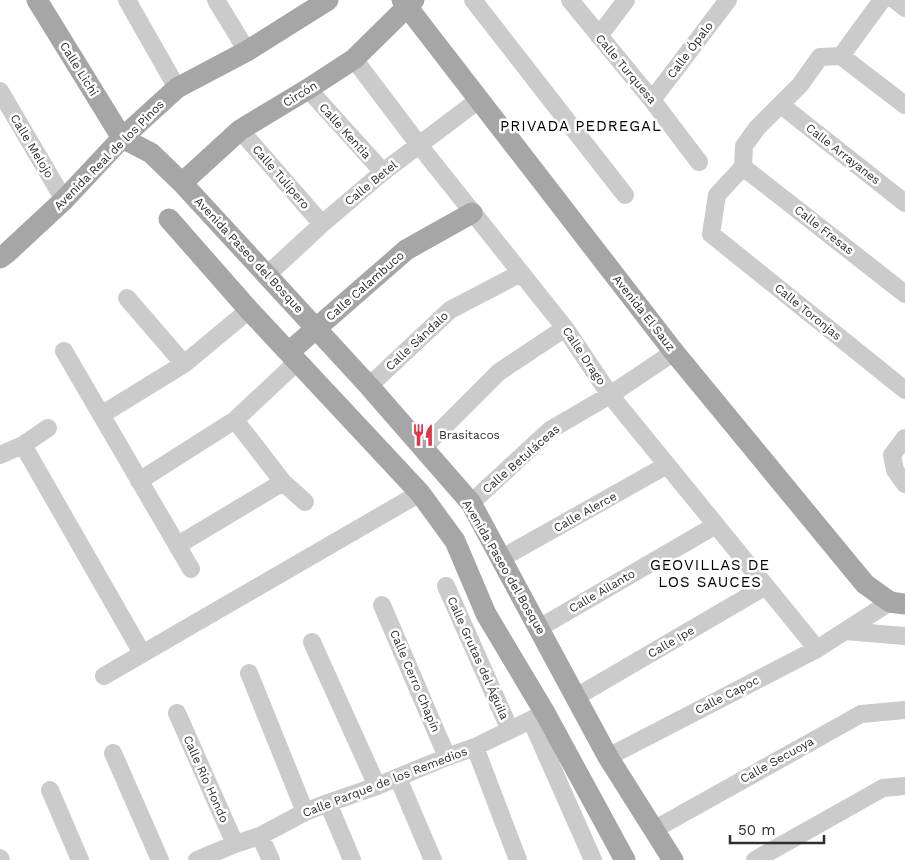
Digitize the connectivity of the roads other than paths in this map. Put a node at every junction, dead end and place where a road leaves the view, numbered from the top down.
1 (37, 0) edge
2 (127, 0) edge
3 (216, 0) edge
4 (473, 0) edge
5 (570, 0) edge
6 (626, 0) edge
7 (728, 0) edge
8 (882, 0) edge
9 (895, 0) edge
10 (407, 2) edge
11 (316, 3) edge
12 (905, 8) edge
13 (599, 36) junction
14 (247, 51) junction
15 (841, 56) junction
16 (354, 59) junction
17 (177, 88) junction
18 (308, 89) junction
19 (0, 91) edge
20 (480, 99) junction
21 (652, 100) junction
22 (781, 105) junction
23 (905, 105) edge
24 (240, 130) junction
25 (122, 138) junction
26 (419, 145) junction
27 (699, 162) dead end
28 (742, 167) junction
29 (382, 172) junction
30 (182, 183) junction
31 (625, 195) dead end
32 (64, 200) junction
33 (905, 203) edge
34 (472, 213) junction
35 (169, 219) dead end
36 (322, 224) junction
37 (3, 250) edge
38 (521, 272) junction
39 (267, 274) junction
40 (905, 294) edge
41 (127, 298) dead end
42 (249, 310) junction
43 (316, 328) junction
44 (565, 328) junction
45 (64, 351) dead end
46 (674, 352) junction
47 (293, 356) junction
48 (184, 364) junction
49 (369, 386) junction
50 (905, 390) edge
51 (610, 395) junction
52 (101, 415) junction
53 (235, 420) junction
54 (48, 428) dead end
55 (905, 438) edge
56 (23, 445) junction
57 (424, 448) junction
58 (0, 455) edge
59 (667, 465) junction
60 (139, 481) junction
61 (283, 482) junction
62 (905, 484) edge
63 (420, 492) junction
64 (305, 502) dead end
65 (471, 503) junction
66 (716, 526) junction
67 (178, 545) junction
68 (502, 558) junction
69 (191, 569) dead end
70 (446, 586) dead end
71 (766, 586) junction
72 (898, 603) edge
73 (382, 605) dead end
74 (539, 628) junction
75 (845, 631) junction
76 (905, 636) edge
77 (312, 642) dead end
78 (817, 649) junction
79 (142, 653) junction
80 (248, 673) dead end
81 (104, 676) dead end
82 (576, 697) junction
83 (905, 710) edge
84 (177, 713) dead end
85 (538, 717) junction
86 (510, 730) junction
87 (476, 747) junction
88 (113, 753) dead end
89 (447, 757) junction
90 (608, 757) junction
91 (398, 778) junction
92 (377, 786) junction
93 (905, 786) edge
94 (50, 790) dead end
95 (328, 803) junction
96 (305, 812) junction
97 (655, 829) junction
98 (260, 836) junction
99 (235, 844) junction
100 (622, 853) edge
101 (80, 860) edge
102 (160, 860) edge
103 (197, 860) edge
104 (271, 860) edge
105 (352, 860) edge
106 (433, 860) edge
107 (518, 860) edge
108 (593, 860) edge
109 (673, 860) edge
110 (755, 860) edge

1 - 25 main road, Calle Lichi
2 - 17 street
3 - 14 street
4 - 31 street
5 - 13 street, Calle Turquesa
6 - 13 street
7 - 21 street, Calle Ópalo
8 - 15 street
9 - 12 street
10 - 16 main road, Circón
10 - 20 main road, Avenida El Sauz
11 - 14 main road, Avenida Real de los Pinos
13 - 21 street, Calle Turquesa
14 - 17 main road, Avenida Real de los Pinos
15 - 22 street
15 - 23 street
16 - 18 main road, Circón
16 - 26 street, Calle Drago
17 - 25 main road, Avenida Real de los Pinos
18 - 24 main road, Circón
18 - 29 street, Calle Kentia
19 - 32 street, Calle Melojo
20 - 26 street, Calle Betel
20 - 46 main road, Avenida El Sauz
21 - 27 street, Calle Turquesa
22 - 28 street
22 - 33 street, Calle Arrayanes
24 - 30 main road, Circón
24 - 36 street, Calle Tulipero
25 - 30 main road, Avenida Paseo del Bosque
25 - 32 main road, Avenida Real de los Pinos
26 - 29 street, Calle Betel
26 - 34 street, Calle Drago
28 - 40 street, Calle Fresas
28 - 50 street, Calle Toronjas
29 - 36 street, Calle Betel
30 - 39 main road, Avenida Paseo del Bosque
32 - 37 main road, Avenida Real de los Pinos
34 - 38 street, Calle Drago
34 - 43 main road, Calle Calambuco
35 - 42 main road
36 - 39 street, Calle Betel
38 - 44 street, Calle Drago
38 - 49 street, Calle Sándalo
39 - 43 main road, Avenida Paseo del Bosque
41 - 48 street
42 - 47 main road
42 - 48 street
43 - 47 main road, Calle Calambuco
43 - 49 main road, Avenida Paseo del Bosque
44 - 51 street, Calle Drago
44 - 57 street
45 - 52 street
46 - 51 street, Calle Betuláceas
46 - 72 main road, Avenida El Sauz
47 - 53 street
47 - 63 main road
48 - 52 street
49 - 57 main road, Avenida Paseo del Bosque
51 - 59 street, Calle Drago
51 - 65 street, Calle Betuláceas
52 - 60 street
53 - 60 street
53 - 61 street
54 - 56 street
55 - 62 street
56 - 58 street
56 - 79 street
57 - 65 main road, Avenida Paseo del Bosque
59 - 66 street, Calle Drago
59 - 68 street, Calle Alerce
60 - 67 street
61 - 64 street
61 - 67 street
63 - 79 street
63 - 85 main road
65 - 68 main road, Avenida Paseo del Bosque
66 - 71 street, Calle Drago
66 - 74 street, Calle Ailanto
67 - 69 street
68 - 74 main road, Avenida Paseo del Bosque
70 - 86 street, Calle Grutas del Águila
71 - 78 street, Calle Drago
71 - 82 street, Calle Ipe
72 - 75 street, Calle Capoc
73 - 89 street, Calle Cerro Chapín
74 - 82 main road, Avenida Paseo del Bosque
75 - 76 street
75 - 78 street, Calle Capoc
77 - 92 street
78 - 90 street, Calle Capoc
79 - 81 street
80 - 96 street
82 - 90 main road, Avenida Paseo del Bosque
83 - 97 street, Calle Secuoya
84 - 99 street, Calle Río Hondo
85 - 86 street, Calle Parque de los Remedios
85 - 100 main road
85 - 108 street
86 - 87 street, Calle Parque de los Remedios
87 - 89 street, Calle Parque de los Remedios
87 - 107 street
88 - 102 street
89 - 91 street, Calle Parque de los Remedios
90 - 97 main road, Avenida Paseo del Bosque
91 - 92 street, Calle Parque de los Remedios
91 - 106 street
92 - 95 street, Calle Parque de los Remedios
93 - 110 street
94 - 101 street
95 - 96 street, Calle Parque de los Remedios
95 - 105 street
96 - 98 street, Calle Parque de los Remedios
97 - 109 main road, Avenida Paseo del Bosque
98 - 99 street, Calle Parque de los Remedios
98 - 104 street
99 - 103 street, Calle Parque de los Remedios
100 - 108 street

